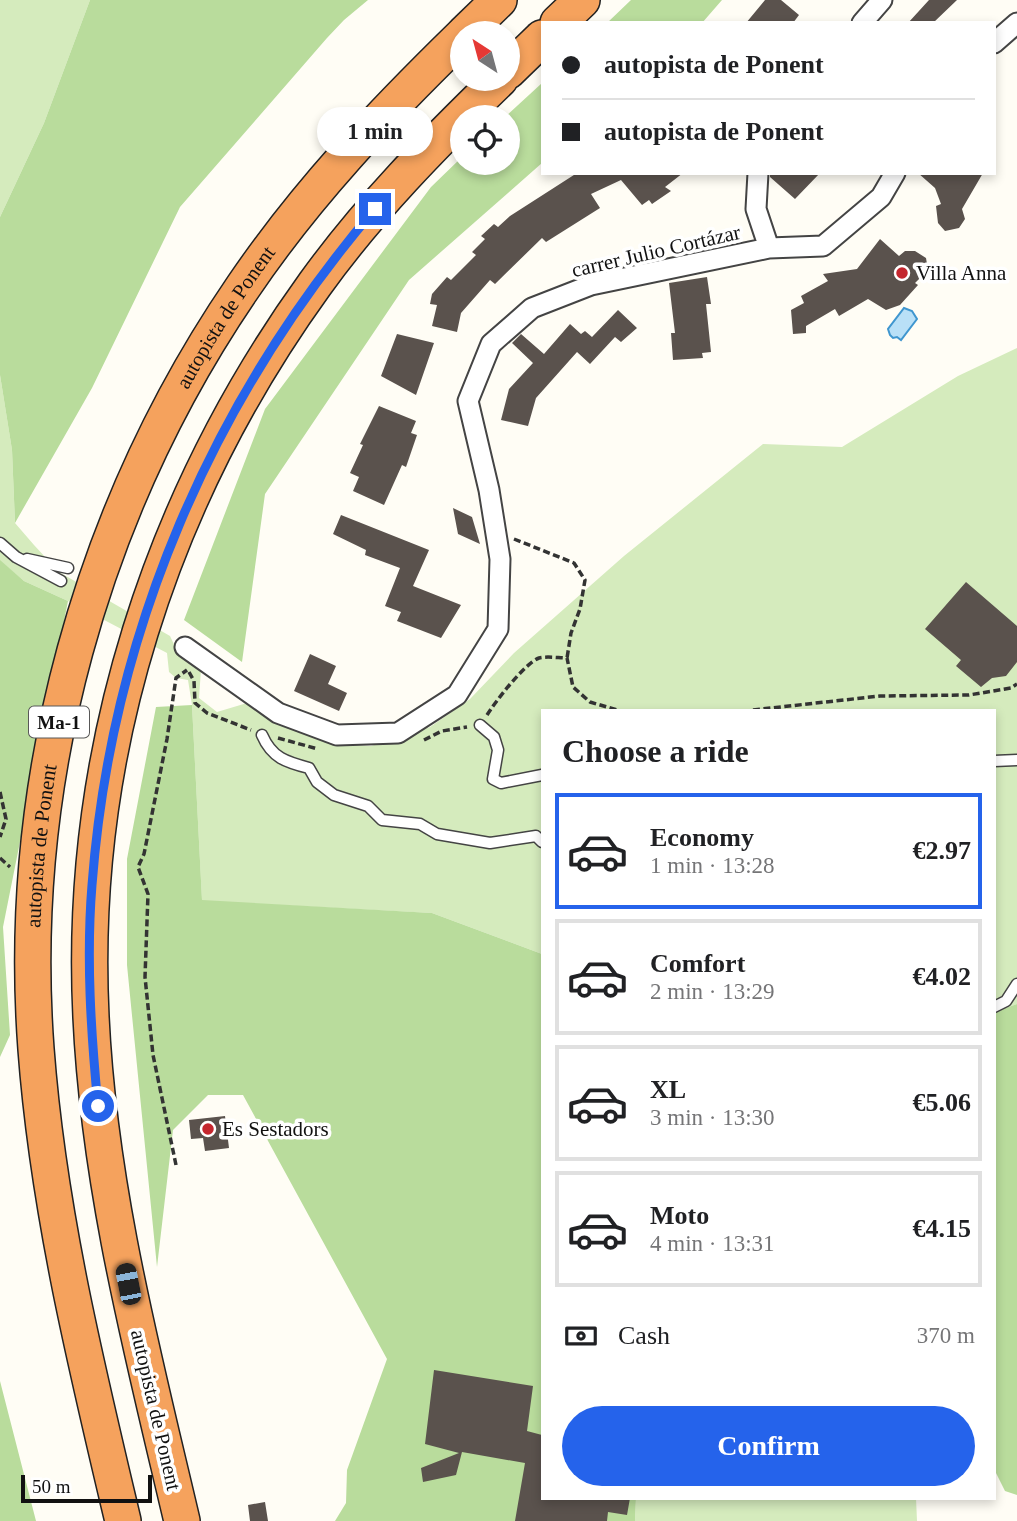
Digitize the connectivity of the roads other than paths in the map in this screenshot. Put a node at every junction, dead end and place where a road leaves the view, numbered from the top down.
1 (499, 0) edge
2 (582, 0) edge
3 (882, 0) edge
4 (477, 21) edge
5 (560, 21) edge
6 (864, 21) edge
7 (1017, 23) edge
8 (541, 39) edge
9 (996, 41) edge
10 (450, 48) edge
11 (520, 59) edge
12 (488, 91) edge
13 (758, 175) edge
14 (894, 175) edge
15 (769, 248) junction
16 (0, 543) edge
17 (16, 557) junction
18 (68, 568) dead end
19 (61, 581) dead end
20 (185, 647) dead end
21 (480, 725) dead end
22 (262, 734) dead end
23 (1017, 760) edge
24 (996, 761) edge
25 (541, 775) edge
26 (541, 841) edge
27 (1017, 984) edge
28 (996, 1006) edge
29 (123, 1521) edge
30 (181, 1521) edge

1 - 4 highway, autopista de Ponent / Ma-1
2 - 5 highway
3 - 6 street
7 - 9 street
8 - 11 highway
10 - 29 highway, autopista de Ponent / Ma-1
12 - 30 highway, autopista de Ponent / Ma-1
13 - 15 street
14 - 15 street, carrer Julio Cortázar
15 - 20 street, carrer Julio Cortázar
16 - 17 lane
17 - 18 lane
17 - 19 lane
21 - 25 lane
22 - 26 lane
23 - 24 lane
27 - 28 lane

